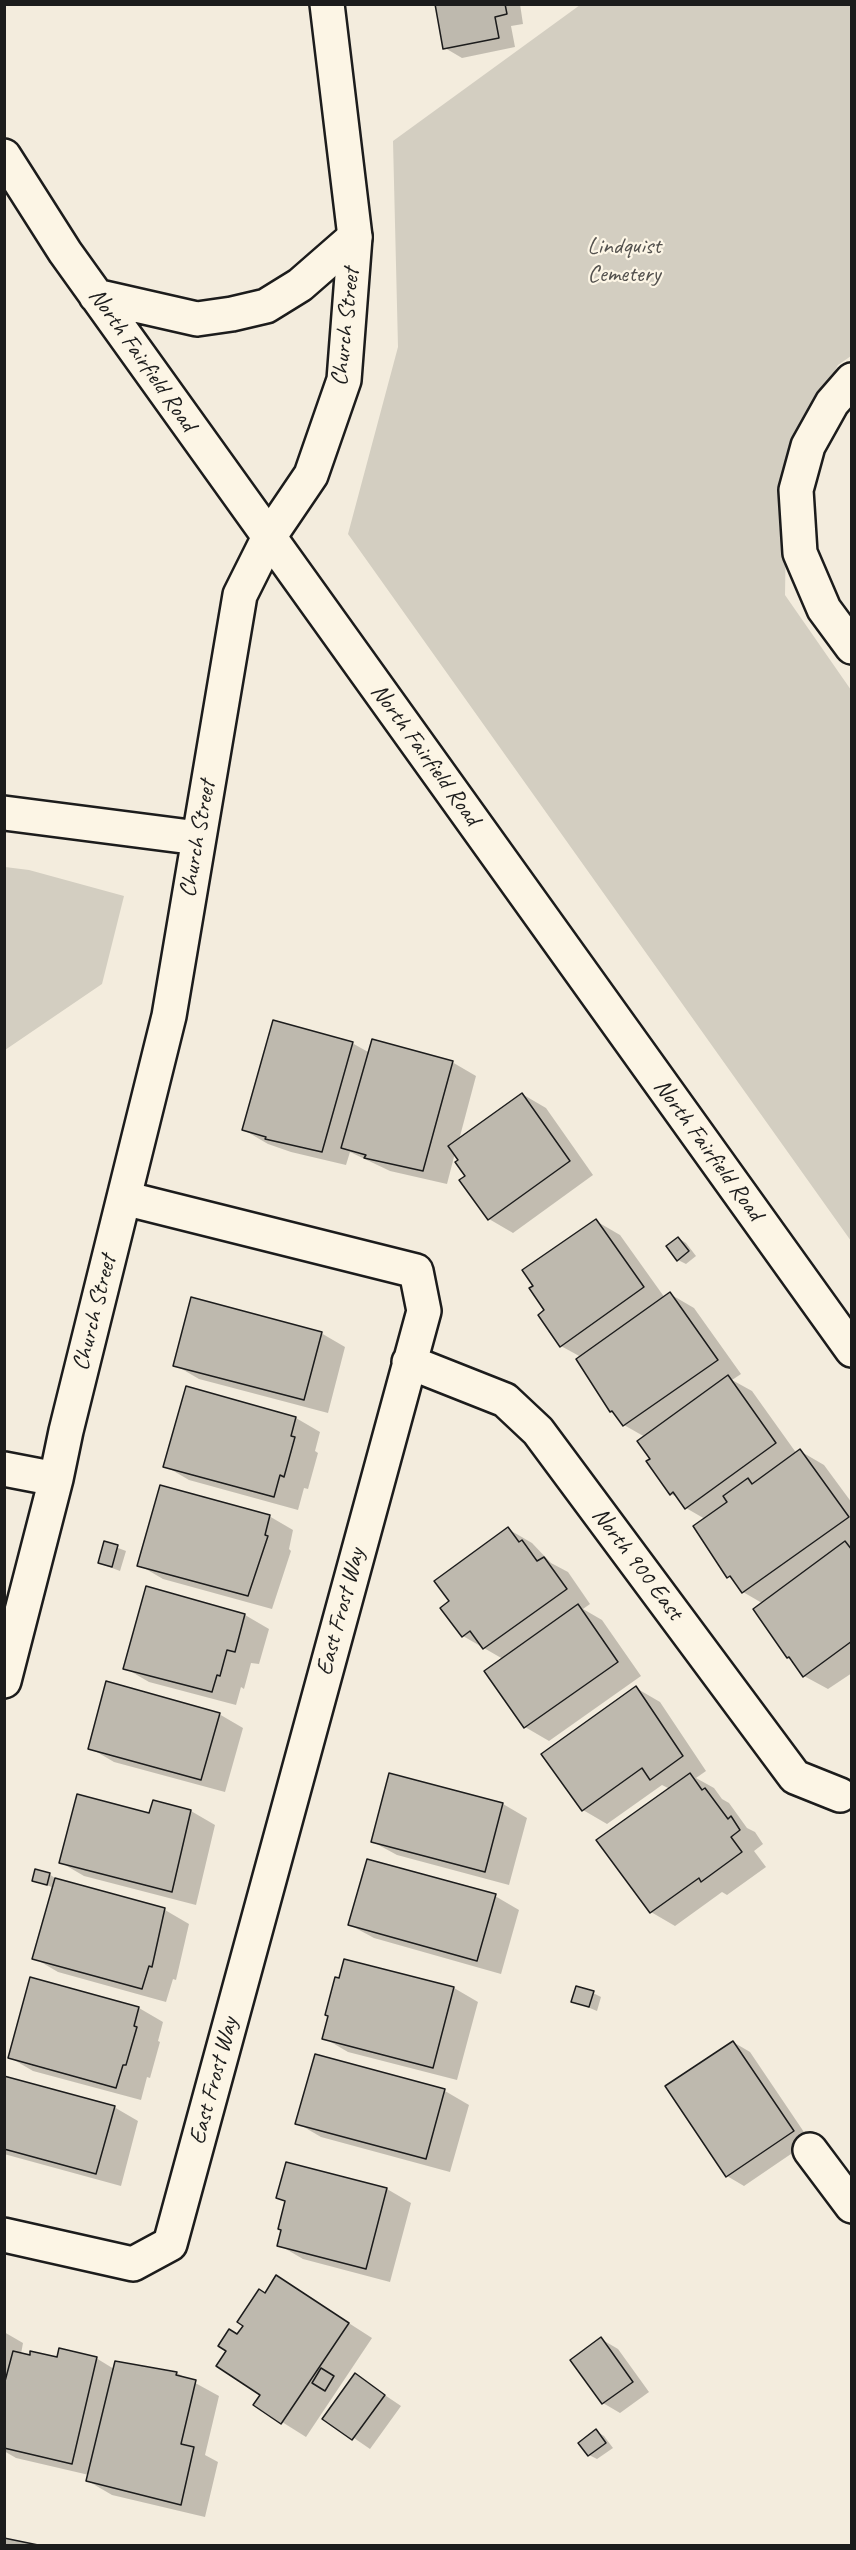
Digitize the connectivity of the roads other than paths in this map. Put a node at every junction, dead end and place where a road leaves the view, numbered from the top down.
1 (327, 4) edge
2 (4, 156) edge
3 (355, 237) junction
4 (96, 296) junction
5 (852, 380) edge
6 (269, 537) junction
7 (852, 647) edge
8 (4, 813) edge
9 (198, 838) junction
10 (124, 1198) junction
11 (852, 1350) edge
12 (410, 1362) junction
13 (4, 1469) edge
14 (56, 1479) junction
15 (4, 1682) edge
16 (840, 1795) dead end
17 (810, 2150) dead end
18 (852, 2206) edge
19 (4, 2235) edge

1 - 3 street, Church Street
2 - 4 street, North Fairfield Road
3 - 4 street
3 - 6 street, Church Street
4 - 6 street, North Fairfield Road
5 - 7 street
6 - 9 street, Church Street
6 - 11 street, North Fairfield Road
8 - 9 street
9 - 10 street, Church Street
10 - 12 street, East Frost Way
10 - 14 street, Church Street
12 - 16 street, North 900 East
12 - 19 street, East Frost Way
13 - 14 street
14 - 15 street, Church Street
17 - 18 street

